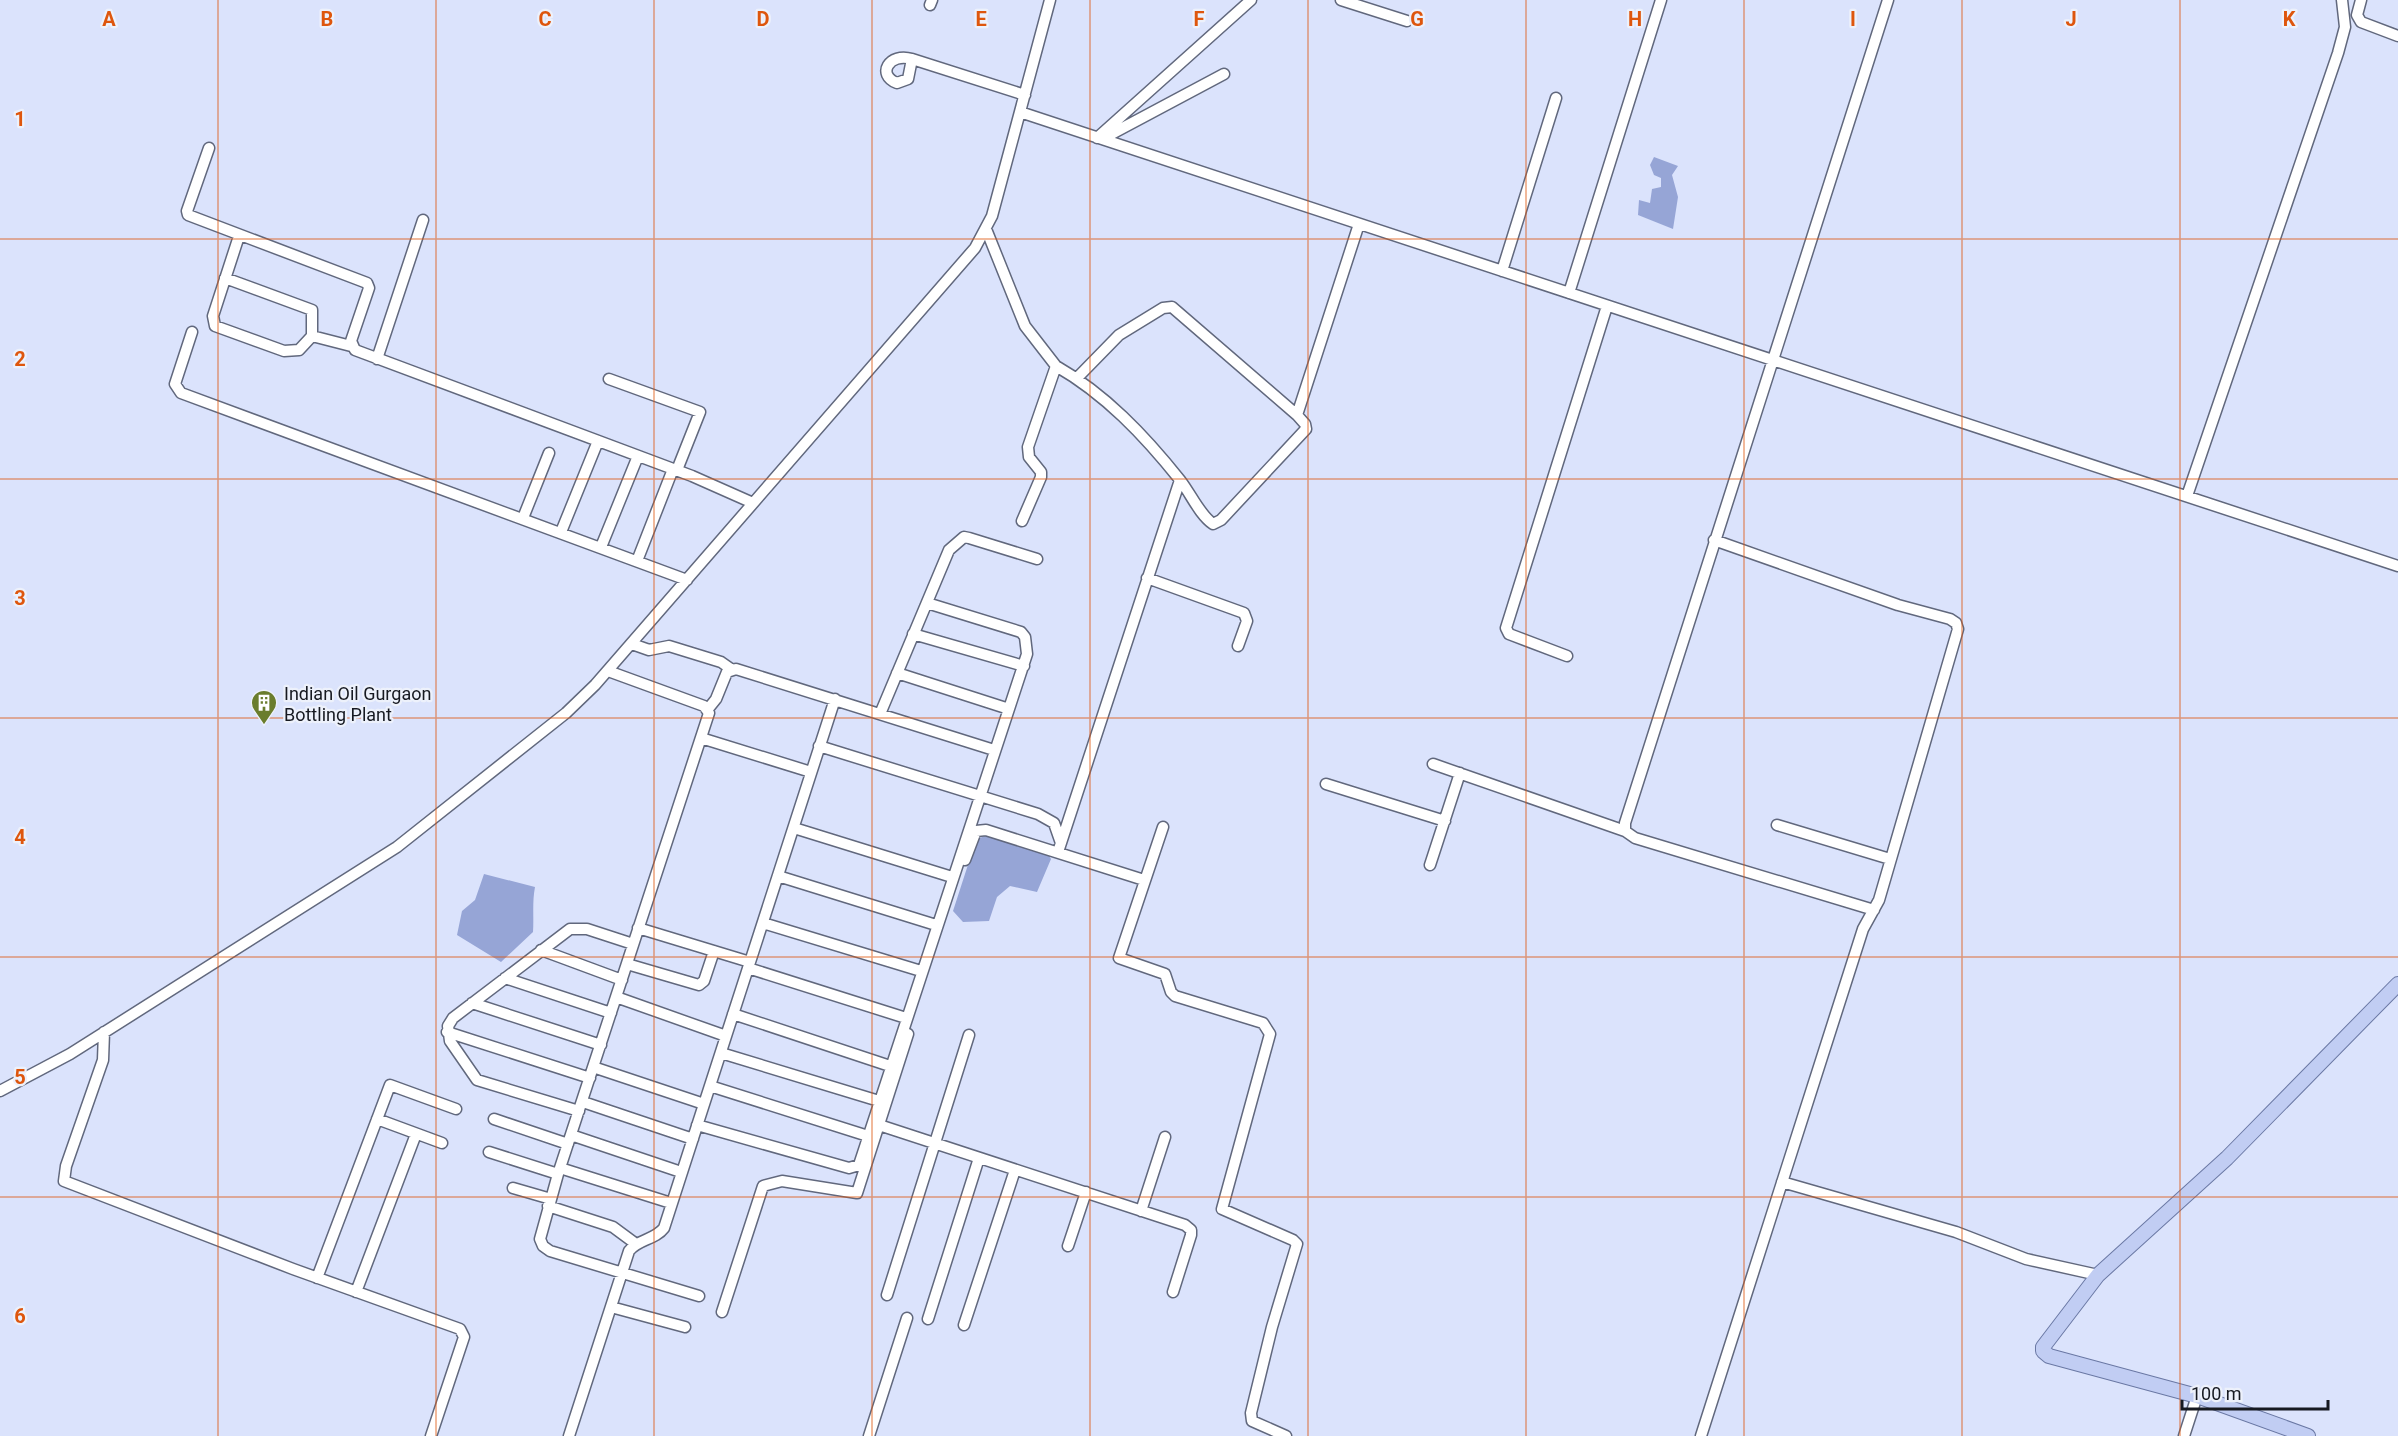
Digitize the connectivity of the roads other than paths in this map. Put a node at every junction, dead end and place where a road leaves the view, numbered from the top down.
1 (1050, 0) edge
2 (1251, 0) edge
3 (1341, 0) edge
4 (1661, 0) edge
5 (1888, 0) edge
6 (2342, 0) edge
7 (2361, 0) edge
8 (1407, 21) dead end
9 (2398, 36) edge
10 (912, 59) dead end
11 (1224, 74) dead end
12 (1024, 94) junction
13 (1556, 98) dead end
14 (1020, 112) junction
15 (1099, 139) junction
16 (209, 148) dead end
17 (423, 220) dead end
18 (1359, 224) junction
19 (986, 229) junction
20 (239, 236) junction
21 (1502, 271) junction
22 (225, 278) junction
23 (1569, 293) junction
24 (1607, 306) junction
25 (192, 332) dead end
26 (312, 336) junction
27 (351, 346) junction
28 (377, 359) junction
29 (1774, 361) junction
30 (1056, 366) junction
31 (1077, 378) junction
32 (609, 379) dead end
33 (1297, 415) junction
34 (598, 441) junction
35 (549, 453) dead end
36 (638, 456) junction
37 (675, 470) junction
38 (1180, 480) junction
39 (2187, 496) junction
40 (753, 503) junction
41 (523, 518) junction
42 (1022, 521) dead end
43 (561, 532) junction
44 (1714, 540) junction
45 (601, 547) junction
46 (1037, 560) dead end
47 (637, 561) junction
48 (2398, 566) edge
49 (1147, 578) junction
50 (687, 580) junction
51 (927, 603) junction
52 (913, 634) junction
53 (632, 644) junction
54 (1238, 646) dead end
55 (1567, 656) dead end
56 (1024, 666) junction
57 (731, 669) junction
58 (608, 671) junction
59 (897, 673) junction
60 (835, 699) junction
61 (708, 709) junction
62 (1009, 709) junction
63 (880, 714) junction
64 (701, 738) junction
65 (819, 746) junction
66 (994, 750) junction
67 (1433, 764) dead end
68 (811, 772) junction
69 (1460, 773) junction
70 (1326, 784) dead end
71 (978, 796) junction
72 (1444, 821) junction
73 (1777, 825) dead end
74 (1163, 827) dead end
75 (794, 828) junction
76 (1625, 831) junction
77 (1060, 848) junction
78 (1890, 859) junction
79 (1430, 865) dead end
80 (778, 876) junction
81 (952, 877) junction
82 (1144, 880) junction
83 (1874, 910) junction
84 (763, 923) junction
85 (936, 926) junction
86 (639, 928) junction
87 (633, 944) junction
88 (541, 950) junction
89 (714, 951) junction
90 (627, 964) junction
91 (749, 965) junction
92 (921, 971) junction
93 (505, 978) junction
94 (622, 980) junction
95 (2398, 984) edge
96 (616, 997) junction
97 (472, 1004) junction
98 (611, 1013) junction
99 (733, 1014) junction
100 (906, 1018) junction
101 (104, 1032) junction
102 (447, 1032) junction
103 (969, 1035) dead end
104 (726, 1036) junction
105 (600, 1045) junction
106 (721, 1053) junction
107 (890, 1066) junction
108 (592, 1072) junction
109 (710, 1086) junction
110 (0, 1091) edge
111 (879, 1101) junction
112 (704, 1104) junction
113 (581, 1106) junction
114 (456, 1109) dead end
115 (377, 1119) junction
116 (494, 1119) dead end
117 (697, 1125) junction
118 (879, 1125) junction
119 (416, 1134) junction
120 (868, 1136) junction
121 (1165, 1137) dead end
122 (693, 1139) junction
123 (570, 1140) junction
124 (442, 1143) dead end
125 (935, 1144) junction
126 (489, 1152) dead end
127 (979, 1158) junction
128 (1015, 1170) junction
129 (559, 1171) junction
130 (681, 1172) junction
131 (1782, 1182) junction
132 (513, 1188) dead end
133 (1086, 1192) junction
134 (550, 1203) junction
135 (671, 1203) junction
136 (1141, 1211) junction
137 (636, 1244) junction
138 (1068, 1246) dead end
139 (622, 1273) junction
140 (2098, 1275) junction
141 (317, 1278) junction
142 (356, 1292) junction
143 (1173, 1292) dead end
144 (888, 1294) dead end
145 (699, 1296) dead end
146 (611, 1307) junction
147 (722, 1312) dead end
148 (907, 1318) dead end
149 (928, 1319) dead end
150 (964, 1325) dead end
151 (685, 1327) dead end
152 (2198, 1396) junction
153 (431, 1436) edge
154 (569, 1436) edge
155 (869, 1436) edge
156 (1286, 1436) edge
157 (1701, 1436) edge
158 (2184, 1436) edge
159 (2308, 1436) edge

1 - 12 street
2 - 15 street
3 - 8 street
4 - 23 street
5 - 29 street
6 - 39 street
7 - 9 street
10 - 12 street
11 - 15 street
12 - 14 street
13 - 21 street
14 - 15 street
14 - 19 street
15 - 18 street
16 - 20 street
17 - 28 street
18 - 21 street
18 - 33 street
19 - 30 street
19 - 40 street
20 - 22 street
20 - 27 street
21 - 23 street
22 - 26 street
22 - 26 street
23 - 24 street
24 - 29 street
24 - 55 street
25 - 41 street
26 - 27 street
27 - 28 street
28 - 34 street
29 - 39 street
29 - 44 street
30 - 31 street
30 - 42 street
31 - 33 street
31 - 38 street
32 - 37 street
33 - 38 street
34 - 36 street
34 - 43 street
35 - 41 street
36 - 37 street
36 - 45 street
37 - 40 street
37 - 47 street
38 - 49 street
39 - 48 street
40 - 50 street
41 - 43 street
43 - 45 street
44 - 76 street
44 - 78 street
45 - 47 street
46 - 51 street
47 - 50 street
49 - 54 street
49 - 77 street
50 - 53 street
51 - 52 street
51 - 56 street
52 - 56 street
52 - 59 street
53 - 57 street
53 - 58 street
56 - 62 street
57 - 60 street
57 - 61 street
58 - 61 street
58 - 101 street
59 - 62 street
59 - 63 street
60 - 63 street
60 - 65 street
61 - 64 street
62 - 66 street
63 - 66 street
64 - 68 street
64 - 86 street
65 - 68 street
65 - 71 street
66 - 71 street
67 - 69 street
68 - 75 street
69 - 72 street
69 - 76 street
70 - 72 street
71 - 77 street
71 - 81 street
72 - 79 street
73 - 78 street
74 - 82 street
75 - 80 street
75 - 81 street
76 - 83 street
77 - 82 street
77 - 118 street
78 - 83 street
80 - 84 street
80 - 85 street
81 - 85 street
82 - 156 street
83 - 131 street
84 - 91 street
84 - 92 street
85 - 92 street
86 - 87 street
86 - 89 street
87 - 88 street
87 - 90 street
88 - 93 street
88 - 94 street
89 - 90 street
89 - 91 street
90 - 94 street
91 - 99 street
91 - 100 street
92 - 100 street
93 - 97 street
93 - 98 street
94 - 96 street
95 - 140 main road
96 - 98 street
96 - 104 street
97 - 102 street
97 - 105 street
98 - 105 street
99 - 104 street
99 - 107 street
100 - 107 street
101 - 110 street
101 - 141 street
102 - 108 street
102 - 113 street
103 - 125 street
104 - 106 street
105 - 108 street
106 - 109 street
106 - 111 street
107 - 111 street
108 - 112 street
108 - 113 street
109 - 112 street
109 - 120 street
111 - 120 street
112 - 117 street
113 - 122 street
113 - 123 street
114 - 115 street
115 - 119 street
115 - 141 street
116 - 123 street
117 - 120 street
117 - 122 street
118 - 125 street
118 - 147 street
119 - 124 street
119 - 142 street
121 - 136 street
122 - 130 street
123 - 129 street
123 - 130 street
125 - 127 street
125 - 144 street
126 - 129 street
127 - 128 street
127 - 149 street
128 - 133 street
128 - 150 street
129 - 134 street
129 - 135 street
130 - 135 street
131 - 140 street
131 - 157 street
132 - 134 street
133 - 136 street
133 - 138 street
134 - 137 street
134 - 139 street
135 - 137 street
136 - 143 street
137 - 139 street
139 - 145 street
139 - 146 street
140 - 152 main road
141 - 142 street
142 - 153 street
146 - 151 street
146 - 154 street
148 - 155 street
152 - 158 street
152 - 159 main road

